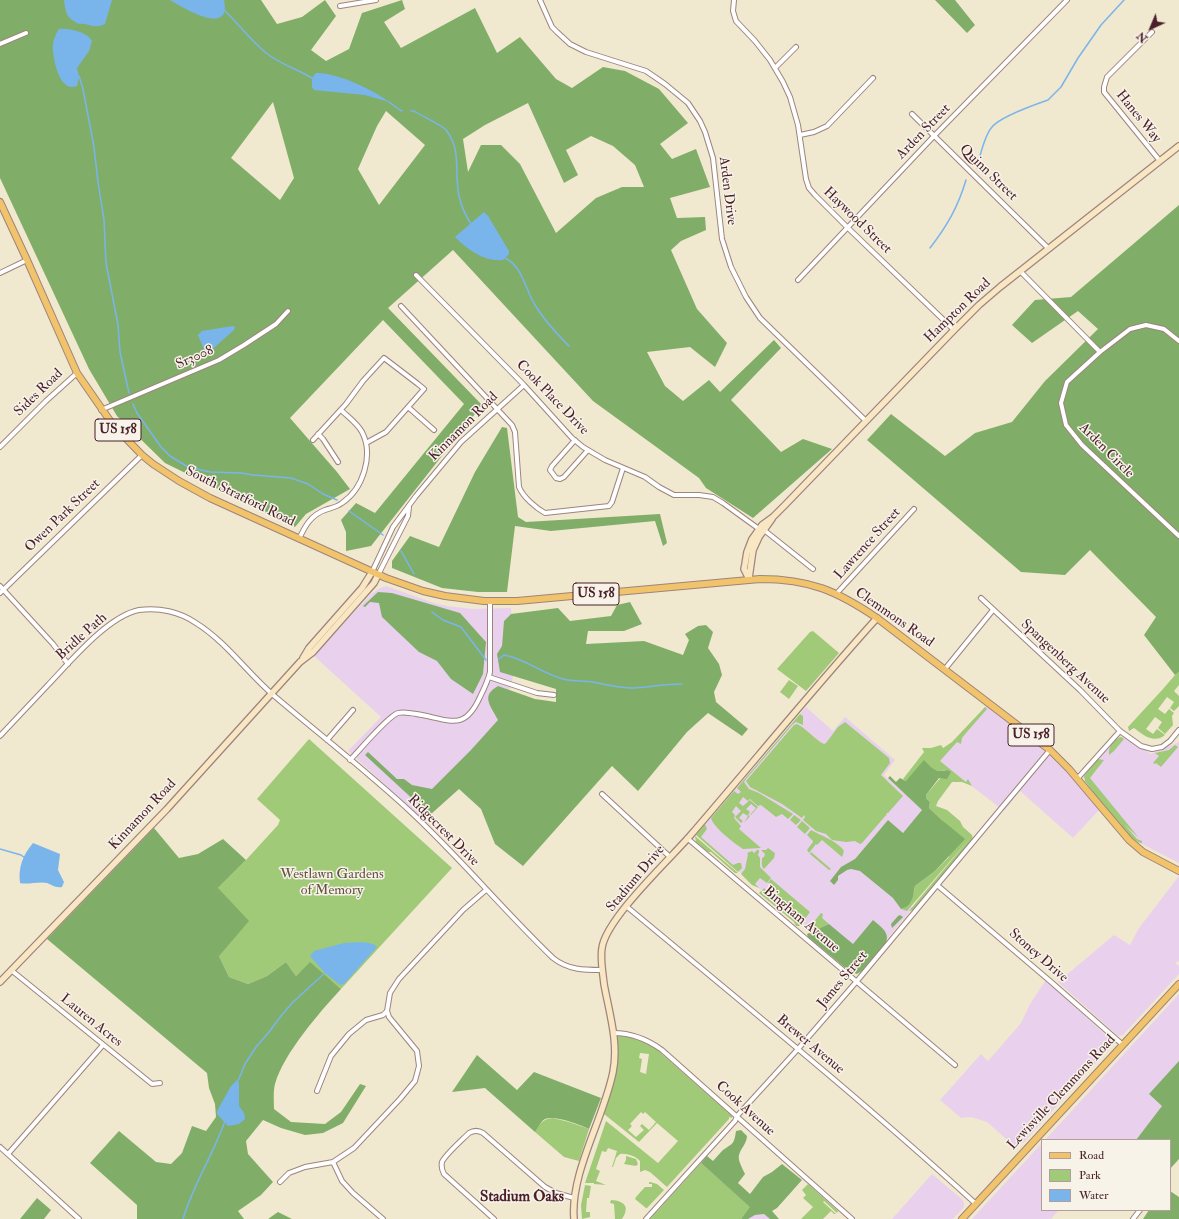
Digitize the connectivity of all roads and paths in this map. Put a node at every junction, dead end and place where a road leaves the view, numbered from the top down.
1 (376, 0) edge
2 (540, 0) edge
3 (734, 0) edge
4 (1067, 0) edge
5 (340, 6) dead end
6 (1152, 32) dead end
7 (26, 33) dead end
8 (0, 44) edge
9 (796, 47) dead end
10 (775, 68) junction
11 (873, 78) dead end
12 (912, 114) dead end
13 (800, 135) junction
14 (934, 136) junction
15 (1179, 146) edge
16 (1160, 161) junction
17 (0, 202) edge
18 (848, 228) junction
19 (1048, 248) junction
20 (27, 260) junction
21 (1020, 271) junction
22 (0, 273) edge
23 (416, 275) dead end
24 (798, 280) dead end
25 (401, 306) dead end
26 (288, 311) dead end
27 (954, 330) junction
28 (1179, 341) edge
29 (1100, 352) junction
30 (77, 373) junction
31 (524, 385) junction
32 (408, 407) junction
33 (101, 410) junction
34 (341, 410) junction
35 (497, 410) junction
36 (866, 422) junction
37 (434, 430) dead end
38 (318, 434) junction
39 (313, 440) dead end
40 (575, 440) junction
41 (366, 443) junction
42 (0, 447) edge
43 (588, 450) junction
44 (142, 455) junction
45 (338, 462) dead end
46 (623, 468) junction
47 (409, 506) junction
48 (914, 509) dead end
49 (393, 527) junction
50 (762, 529) junction
51 (400, 530) junction
52 (1179, 536) edge
53 (299, 539) junction
54 (813, 569) dead end
55 (372, 572) junction
56 (378, 575) junction
57 (748, 579) junction
58 (0, 586) edge
59 (2, 592) edge
60 (837, 594) junction
61 (981, 598) dead end
62 (490, 601) junction
63 (993, 610) junction
64 (877, 618) junction
65 (300, 662) junction
66 (68, 664) junction
67 (945, 669) junction
68 (489, 677) junction
69 (271, 693) junction
70 (554, 695) dead end
71 (353, 710) dead end
72 (1120, 730) junction
73 (1179, 730) edge
74 (1, 734) edge
75 (327, 740) junction
76 (1050, 750) junction
77 (350, 760) junction
78 (1077, 779) junction
79 (602, 794) dead end
80 (687, 838) junction
81 (670, 857) junction
82 (1179, 871) edge
83 (937, 885) junction
84 (486, 890) junction
85 (626, 906) junction
86 (11, 970) junction
87 (602, 970) junction
88 (857, 981) junction
89 (0, 982) edge
90 (1179, 984) edge
91 (387, 1011) junction
92 (613, 1033) junction
93 (103, 1045) junction
94 (1122, 1045) junction
95 (798, 1049) junction
96 (955, 1066) dead end
97 (160, 1083) dead end
98 (317, 1090) dead end
99 (737, 1116) junction
100 (0, 1147) edge
101 (8, 1154) junction
102 (333, 1162) junction
103 (280, 1182) dead end
104 (574, 1198) junction
105 (976, 1204) junction
106 (1139, 1211) edge
107 (79, 1219) edge
108 (383, 1219) edge
109 (494, 1219) edge
110 (574, 1219) edge
111 (646, 1219) edge
112 (852, 1219) edge
113 (962, 1219) edge
114 (1133, 1219) edge

1 - 5 street
2 - 36 street, Arden Drive
3 - 10 street, Haywood Street
4 - 14 street, Arden Street
6 - 16 street, Hanes Way
7 - 8 street
9 - 10 street
10 - 13 street, Haywood Street
11 - 13 street
12 - 14 street, Quinn Street
13 - 18 street, Haywood Street
14 - 18 street, Arden Street
14 - 19 street, Quinn Street
15 - 16 main road, Hampton Road
16 - 19 main road, Hampton Road
17 - 20 main road, South Stratford Road / US 158
18 - 24 street, Arden Street
18 - 27 street, Haywood Street
19 - 21 main road, Hampton Road
20 - 22 street
20 - 30 main road, South Stratford Road / US 158
21 - 27 main road, Hampton Road
21 - 29 street
23 - 31 street, Cook Place Drive
25 - 35 street
26 - 33 street, Sr3008
27 - 36 main road, Hampton Road
28 - 29 street, Arden Circle
29 - 52 street, Arden Circle
30 - 33 main road, South Stratford Road / US 158
30 - 42 street, Sides Road
31 - 35 street, Kinnamon Road
31 - 40 street, Cook Place Drive
32 - 34 street
32 - 37 street
32 - 41 street
33 - 44 main road, South Stratford Road / US 158
34 - 38 street
34 - 41 street
35 - 46 street
35 - 47 street, Kinnamon Road
36 - 50 main road, Hampton Road
38 - 39 street
38 - 45 street
40 - 43 street, Cook Place Drive
40 - 43 street
41 - 53 street
43 - 46 street, Cook Place Drive
44 - 53 main road, South Stratford Road / US 158
44 - 59 street, Owen Park Street
46 - 50 street, Cook Place Drive
47 - 49 street, Kinnamon Road
47 - 51 street, Kinnamon Road
48 - 60 street, Lawrence Street
49 - 51 street
49 - 55 street, Kinnamon Road
50 - 54 street, Cook Place Drive
50 - 57 main road, Hampton Road
51 - 56 street, Kinnamon Road
53 - 55 main road, South Stratford Road / US 158
55 - 56 main road, South Stratford Road / US 158
55 - 65 main road, Kinnamon Road
56 - 62 main road, Clemmons Road / US 158
56 - 65 main road, Kinnamon Road
57 - 60 main road, Clemmons Road / US 158
57 - 62 main road, Clemmons Road / US 158
58 - 59 street
59 - 66 street
60 - 64 main road, Clemmons Road / US 158
61 - 63 street, Spangenberg Avenue
62 - 68 street
63 - 67 street
63 - 72 street, Spangenberg Avenue
64 - 67 main road, Clemmons Road / US 158
64 - 80 main road, Stadium Drive
65 - 69 main road, Kinnamon Road
66 - 69 street, Bridle Path
66 - 74 street, Bridle Path
67 - 76 main road, Clemmons Road / US 158
68 - 70 street
68 - 77 street
69 - 75 street, Ridgecrest Drive
69 - 86 main road, Kinnamon Road
71 - 75 street
72 - 73 street, Spangenberg Avenue
72 - 78 street
75 - 77 street, Ridgecrest Drive
76 - 78 main road, Clemmons Road / US 158
76 - 83 street, James Street
77 - 84 street, Ridgecrest Drive
78 - 82 main road, Clemmons Road / US 158
79 - 81 street
80 - 81 main road, Stadium Drive
80 - 88 street, Bingham Avenue
81 - 85 main road, Stadium Drive
83 - 88 street, James Street
83 - 94 street, Stoney Drive
84 - 87 street, Ridgecrest Drive
84 - 91 street
85 - 87 main road, Stadium Drive
85 - 95 street, Brewer Avenue
86 - 89 main road, Kinnamon Road
86 - 93 street, Lauren Acres
87 - 92 main road, Stadium Drive
88 - 95 street, James Street
88 - 96 street, Bingham Avenue
90 - 94 main road, Lewisville Clemmons Road
91 - 98 street
91 - 102 street
92 - 99 street, Cook Avenue
92 - 104 main road, Stadium Drive
93 - 97 street, Lauren Acres
93 - 101 street
94 - 105 main road, Lewisville Clemmons Road
95 - 99 street, James Street
95 - 105 street, Brewer Avenue
99 - 111 street, James Street
99 - 112 street, Cook Avenue
100 - 101 street
101 - 107 street
102 - 103 street
102 - 108 street
104 - 109 street
104 - 110 main road, Stadium Drive
105 - 113 main road, Lewisville Clemmons Road
106 - 114 street

